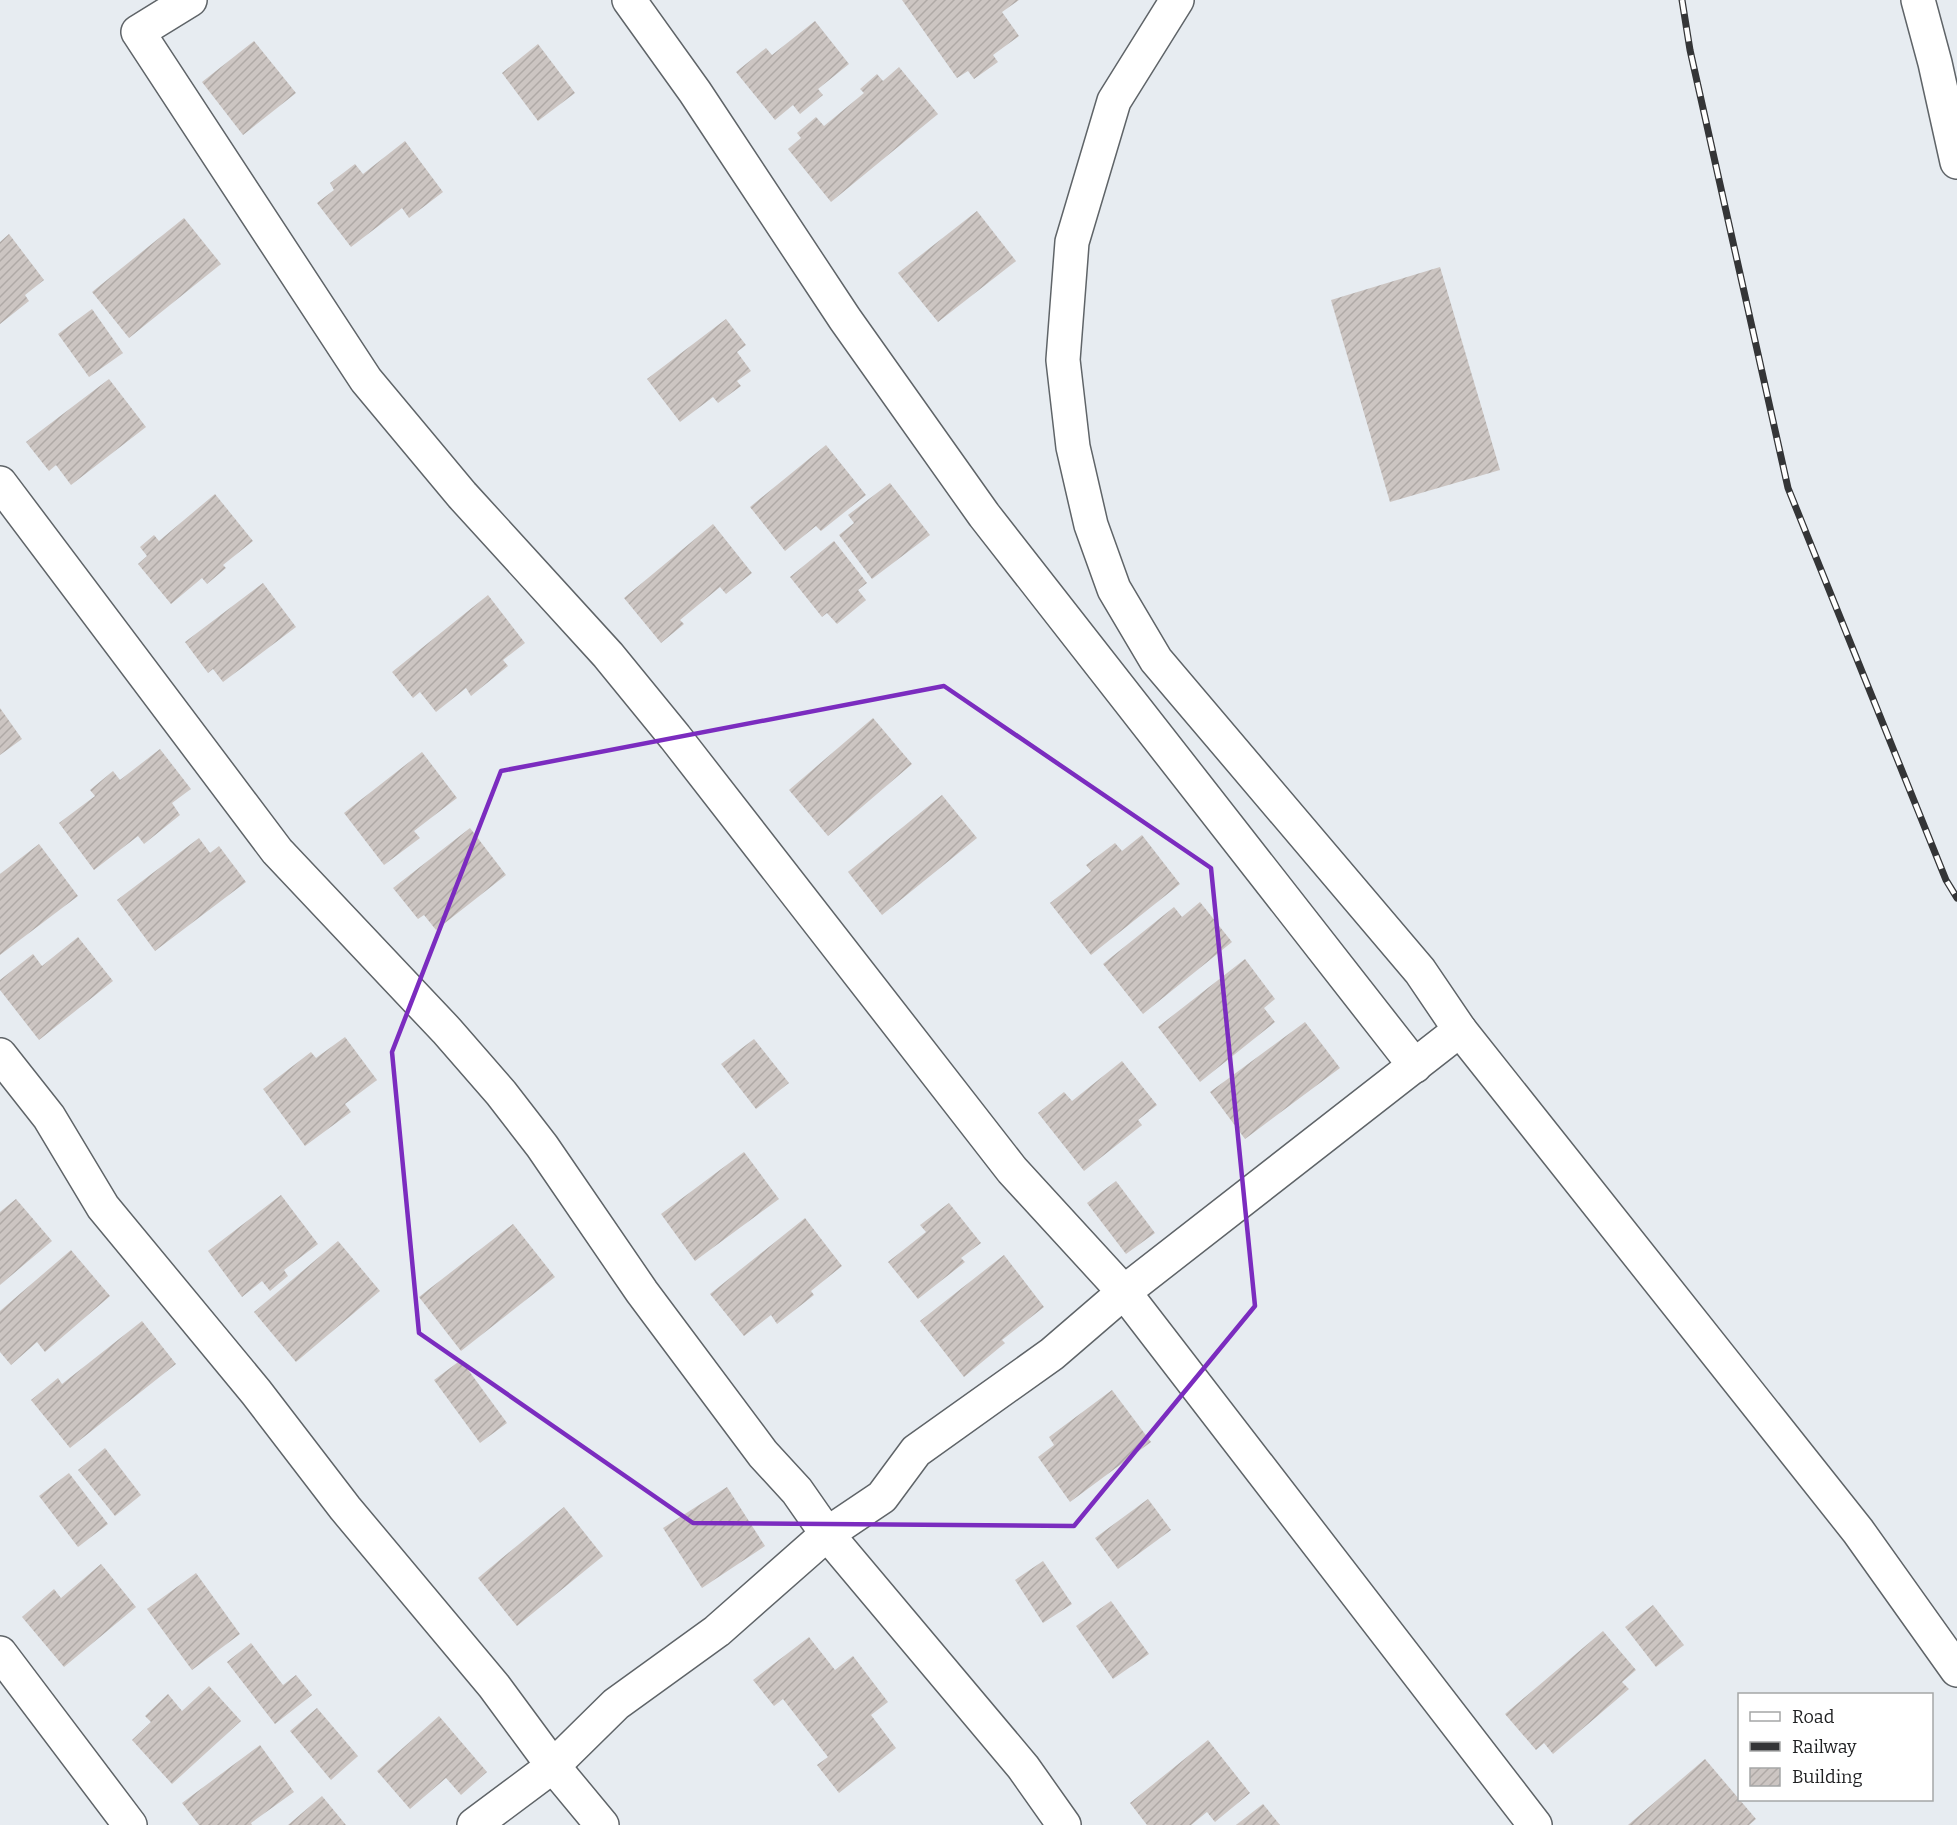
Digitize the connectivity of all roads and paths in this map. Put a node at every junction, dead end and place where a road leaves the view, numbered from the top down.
1 (190, 0) edge
2 (629, 0) edge
3 (1177, 0) edge
4 (1918, 0) edge
5 (1957, 162) edge
6 (0, 483) edge
7 (1460, 1030) junction
8 (0, 1055) edge
9 (1415, 1066) junction
10 (1124, 1292) junction
11 (827, 1534) junction
12 (0, 1653) edge
13 (1957, 1670) edge
14 (553, 1766) junction
15 (130, 1825) edge
16 (474, 1825) edge
17 (602, 1825) edge
18 (1064, 1825) edge
19 (1535, 1825) edge

1 - 10 street
2 - 9 street
3 - 7 street
4 - 5 street
6 - 11 street
7 - 9 street
7 - 13 street
8 - 14 street
9 - 10 street
10 - 11 street
10 - 19 street
11 - 14 street
11 - 18 street
12 - 15 street
14 - 16 street
14 - 17 street

